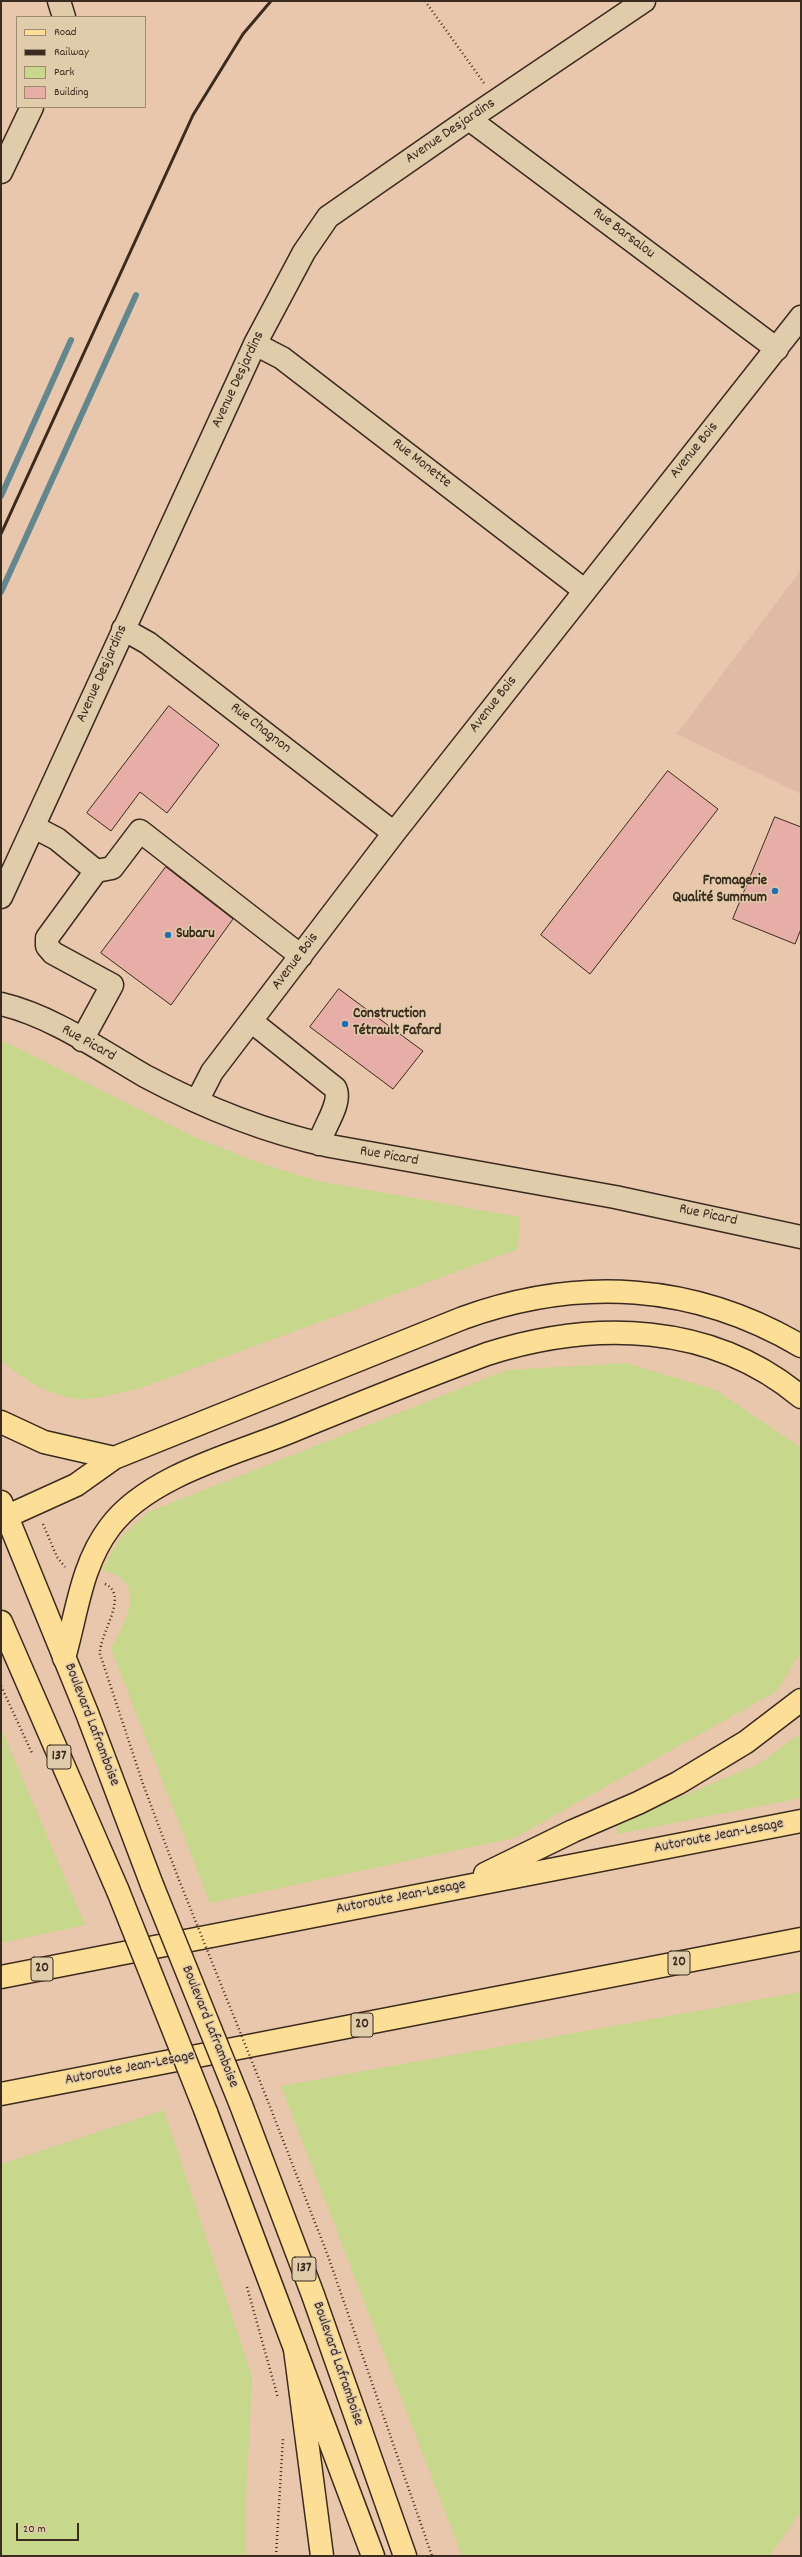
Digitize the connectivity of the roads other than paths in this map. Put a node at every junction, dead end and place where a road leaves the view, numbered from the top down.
1 (59, 1) edge
2 (644, 1) edge
3 (64, 16) edge
4 (32, 108) edge
5 (469, 119) junction
6 (1, 172) edge
7 (801, 317) edge
8 (255, 344) junction
9 (777, 349) junction
10 (584, 590) junction
11 (123, 629) junction
12 (34, 827) junction
13 (394, 833) junction
14 (96, 871) junction
15 (1, 897) edge
16 (301, 956) junction
17 (1, 1004) edge
18 (252, 1021) junction
19 (82, 1040) junction
20 (197, 1101) junction
21 (319, 1144) junction
22 (801, 1237) edge
23 (801, 1346) edge
24 (801, 1397) edge
25 (1, 1422) edge
26 (114, 1458) junction
27 (3, 1512) edge
28 (1, 1622) edge
29 (64, 1658) junction
30 (801, 1700) edge
31 (801, 1821) edge
32 (460, 1886) junction
33 (801, 1939) edge
34 (1, 1977) edge
35 (6, 2094) edge
36 (295, 2349) junction
37 (322, 2556) edge
38 (373, 2556) edge
39 (405, 2556) edge

1 - 3 street
2 - 5 street, Avenue Desjardins
4 - 6 street
5 - 8 street, Avenue Desjardins
5 - 9 street, Rue Barsalou
7 - 9 street, Avenue Bois
8 - 10 street, Rue Monette
8 - 11 street, Avenue Desjardins
9 - 10 street, Avenue Bois
10 - 13 street, Avenue Bois
11 - 12 street, Avenue Desjardins
11 - 13 street, Rue Chagnon
12 - 14 street
12 - 15 street, Avenue Desjardins
13 - 16 street, Avenue Bois
14 - 16 street
14 - 19 street
16 - 18 street, Avenue Bois
17 - 19 street, Rue Picard
18 - 20 street, Avenue Bois
18 - 21 street
19 - 20 street, Rue Picard
20 - 21 street, Rue Picard
21 - 22 street, Rue Picard
23 - 26 main road
24 - 29 main road
25 - 26 main road
26 - 27 main road
27 - 29 main road, Boulevard Laframboise / 137
28 - 36 main road, 137, bridge
29 - 39 main road, Boulevard Laframboise / 137, bridge
30 - 32 main road
31 - 32 main road, Autoroute Jean-Lesage / 20
32 - 34 main road, Autoroute Jean-Lesage / 20
33 - 35 main road, Autoroute Jean-Lesage / 20
36 - 37 main road
36 - 38 main road, 137

